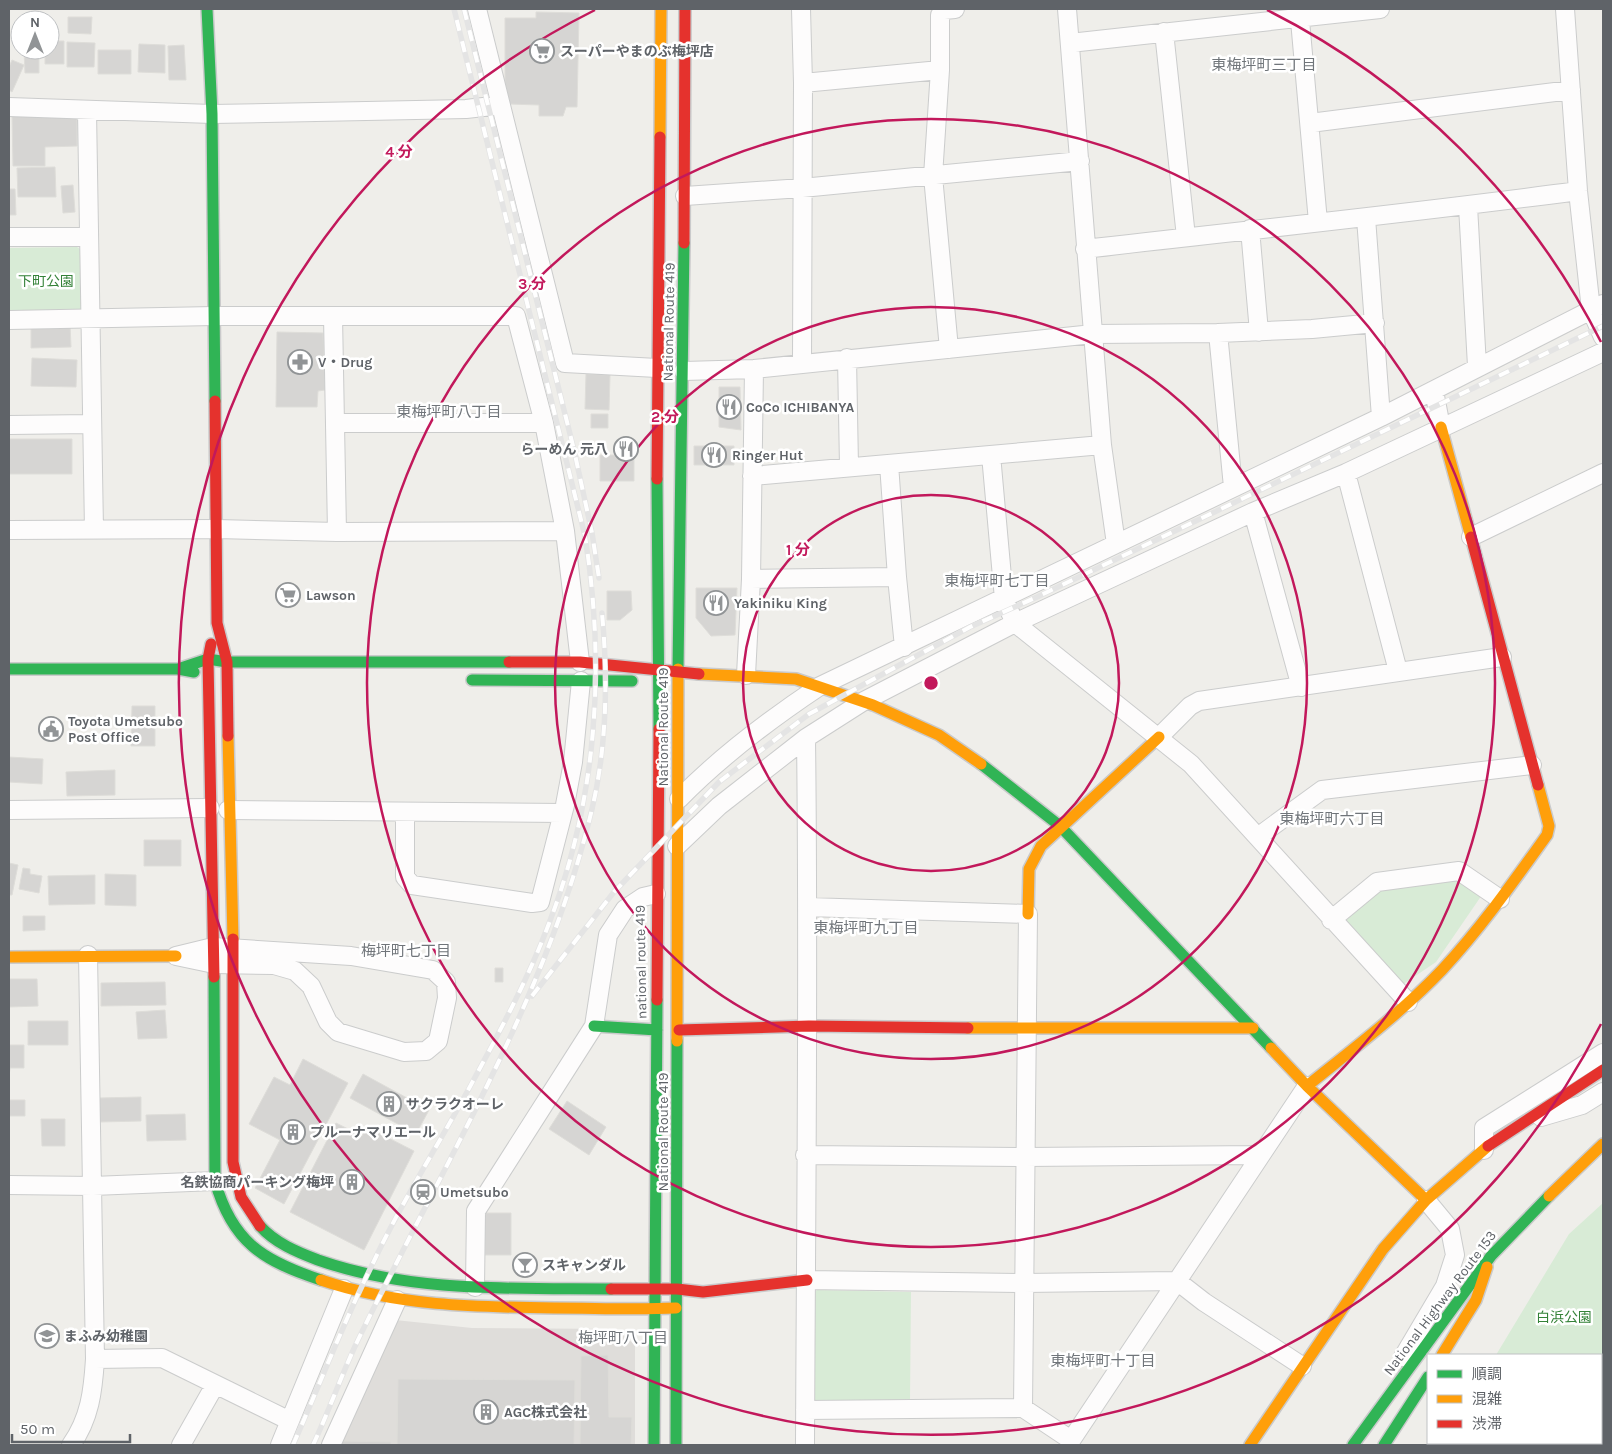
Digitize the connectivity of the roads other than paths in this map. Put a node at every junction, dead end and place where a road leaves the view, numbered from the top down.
1 (207, 9) edge
2 (478, 9) edge
3 (661, 9) edge
4 (685, 9) edge
5 (801, 9) edge
6 (955, 9) edge
7 (1067, 9) edge
8 (1380, 9) edge
9 (1565, 9) edge
10 (1299, 14) edge
11 (1164, 32) junction
12 (1070, 43) junction
13 (940, 70) junction
14 (803, 83) junction
15 (1571, 90) junction
16 (500, 105) junction
17 (9, 107) edge
18 (87, 111) junction
19 (212, 114) junction
20 (1310, 123) junction
21 (1080, 161) junction
22 (933, 176) junction
23 (802, 188) junction
24 (1578, 191) junction
25 (685, 196) junction
26 (1468, 206) junction
27 (1366, 218) junction
28 (1318, 222) junction
29 (1250, 229) junction
30 (9, 237) edge
31 (89, 237) junction
32 (1186, 237) junction
33 (1084, 250) junction
34 (1597, 307) edge
35 (214, 316) junction
36 (333, 316) junction
37 (91, 319) junction
38 (9, 320) edge
39 (1375, 323) junction
40 (1259, 332) junction
41 (1218, 333) junction
42 (1093, 334) junction
43 (1603, 337) edge
44 (949, 349) junction
45 (1603, 352) edge
46 (847, 358) junction
47 (802, 363) junction
48 (1477, 366) junction
49 (657, 368) junction
50 (754, 369) junction
51 (684, 371) junction
52 (1434, 391) junction
53 (1381, 417) junction
54 (336, 423) junction
55 (544, 423) junction
56 (91, 424) junction
57 (9, 425) edge
58 (1441, 427) junction
59 (1102, 445) junction
60 (991, 455) junction
61 (889, 464) junction
62 (849, 466) junction
63 (1346, 473) junction
64 (1603, 473) edge
65 (752, 476) junction
66 (1233, 487) junction
67 (1253, 512) junction
68 (217, 529) junction
69 (9, 530) edge
70 (94, 530) junction
71 (566, 531) junction
72 (337, 532) junction
73 (1471, 537) junction
74 (1116, 544) junction
75 (896, 577) junction
76 (751, 579) junction
77 (1004, 599) junction
78 (217, 623) junction
79 (1015, 623) junction
80 (904, 647) junction
81 (1502, 656) junction
82 (208, 659) junction
83 (227, 662) junction
84 (580, 662) junction
85 (658, 668) junction
86 (9, 669) edge
87 (178, 669) junction
88 (1398, 671) junction
89 (208, 674) junction
90 (678, 674) junction
91 (746, 674) junction
92 (232, 676) junction
93 (461, 679) dead end
94 (581, 681) junction
95 (658, 681) junction
96 (820, 686) junction
97 (1302, 687) junction
98 (864, 701) junction
99 (1159, 737) junction
100 (806, 738) junction
101 (1532, 765) junction
102 (679, 799) junction
103 (210, 808) junction
104 (9, 810) edge
105 (228, 810) junction
106 (405, 812) junction
107 (563, 813) junction
108 (1060, 826) junction
109 (1259, 836) junction
110 (678, 846) junction
111 (656, 894) junction
112 (1500, 899) junction
113 (808, 907) junction
114 (1028, 914) junction
115 (1331, 920) junction
116 (88, 955) junction
117 (176, 956) joint
118 (213, 956) junction
119 (233, 956) junction
120 (9, 957) edge
121 (1408, 1002) junction
122 (594, 1026) junction
123 (808, 1026) junction
124 (1253, 1028) junction
125 (1026, 1029) junction
126 (657, 1030) junction
127 (678, 1030) junction
128 (1603, 1052) edge
129 (1603, 1070) edge
130 (1307, 1086) junction
131 (1603, 1092) edge
132 (1520, 1124) junction
133 (1603, 1144) edge
134 (1484, 1150) junction
135 (805, 1155) junction
136 (1260, 1155) junction
137 (1026, 1157) junction
138 (215, 1181) junction
139 (9, 1185) edge
140 (93, 1186) junction
141 (1426, 1200) junction
142 (1491, 1256) junction
143 (807, 1280) junction
144 (1177, 1281) junction
145 (1026, 1283) junction
146 (475, 1287) junction
147 (344, 1289) junction
148 (655, 1289) junction
149 (677, 1290) junction
150 (703, 1292) junction
151 (397, 1300) junction
152 (677, 1308) junction
153 (655, 1309) junction
154 (1443, 1354) edge
155 (95, 1358) junction
156 (1302, 1366) junction
157 (1427, 1379) edge
158 (215, 1385) junction
159 (1023, 1408) junction
160 (805, 1410) junction
161 (290, 1421) junction
162 (1368, 1422) junction
163 (1070, 1443) edge
164 (71, 1445) edge
165 (181, 1445) edge
166 (280, 1445) edge
167 (331, 1445) edge
168 (654, 1445) edge
169 (676, 1445) edge
170 (805, 1445) edge
171 (1250, 1445) edge
172 (1353, 1445) edge
173 (1384, 1445) edge

1 - 19 main road
2 - 16 street
3 - 49 main road, National Route 419
4 - 25 main road, National Route 419
5 - 14 street
6 - 13 street
7 - 12 street
8 - 10 street
9 - 15 street
10 - 11 street
10 - 20 street
11 - 12 street
11 - 32 street
12 - 21 street
13 - 14 street
13 - 22 street
14 - 23 street
15 - 20 street
15 - 24 street
16 - 19 street
16 - 49 street
17 - 18 street
18 - 19 street
18 - 31 street
19 - 35 main road
20 - 28 street
21 - 22 street
21 - 33 street
22 - 23 street
22 - 44 street
23 - 25 street
23 - 47 street
24 - 26 street
24 - 34 street
25 - 51 main road, National Route 419
26 - 27 street
26 - 48 street
27 - 28 street
27 - 39 street
28 - 29 street
29 - 32 street
29 - 40 street
30 - 31 street
31 - 37 street
32 - 33 street
33 - 42 street
34 - 43 street
34 - 48 street
35 - 36 street
35 - 37 street
35 - 68 main road
36 - 54 street
36 - 55 street
37 - 38 street
37 - 56 street
39 - 40 street
39 - 53 street
40 - 41 street
41 - 42 street
41 - 66 street
42 - 44 street
42 - 59 street
44 - 46 street
45 - 58 street
46 - 47 street
46 - 62 street
47 - 50 street
48 - 52 street
49 - 85 main road, National Route 419
50 - 51 street
50 - 65 street
51 - 90 main road, National Route 419
52 - 53 street
52 - 58 street
53 - 66 street
54 - 55 street
54 - 72 street
55 - 71 street
56 - 57 street
56 - 70 street
58 - 63 street
58 - 73 main road
59 - 60 street
59 - 74 street
60 - 61 street
60 - 77 street
61 - 62 street
61 - 75 street
62 - 65 street
63 - 67 street
63 - 88 street
64 - 73 street
65 - 76 street
66 - 74 street
67 - 79 street
67 - 97 street
68 - 70 street
68 - 72 street
68 - 78 main road
69 - 70 street
71 - 72 street
71 - 84 street
73 - 81 main road
74 - 77 street
75 - 76 street
75 - 80 street
76 - 91 street
77 - 79 street
77 - 80 street
78 - 82 main road
78 - 83 main road
79 - 98 street
79 - 99 street
80 - 96 street
81 - 88 street
81 - 101 main road
82 - 83 main road
82 - 87 main road
82 - 89 main road
83 - 84 main road
83 - 92 main road
84 - 85 main road
85 - 90 main road
85 - 95 main road, National Route 419
86 - 87 main road
87 - 89 main road
88 - 97 street
89 - 92 main road
89 - 103 main road
90 - 91 main road
90 - 95 main road
90 - 102 main road, National Route 419
91 - 96 main road
92 - 105 main road
93 - 94 main road
94 - 95 main road
94 - 107 street
95 - 111 main road, National Route 419
96 - 98 main road
96 - 102 street
97 - 99 street
98 - 100 street
98 - 108 main road
99 - 108 main road
99 - 109 street
100 - 110 street
100 - 113 street
101 - 109 street
101 - 112 main road
102 - 110 main road, National Route 419
103 - 104 street
103 - 118 main road
105 - 106 street
105 - 119 main road
106 - 107 street
106 - 107 street
108 - 114 main road
108 - 124 main road
109 - 115 street
110 - 127 main road, National Route 419
111 - 122 street
111 - 126 main road, national route 419
112 - 115 street
112 - 121 main road
113 - 114 street
113 - 123 street
114 - 125 street
115 - 121 street
116 - 117 main road
116 - 120 main road
116 - 140 street
117 - 118 street
118 - 119 street
118 - 138 main road
119 - 119 street
119 - 146 main road
121 - 130 main road
122 - 126 main road
122 - 146 street
123 - 125 main road
123 - 127 main road
123 - 135 street
124 - 125 main road
124 - 130 main road
125 - 137 street
126 - 148 main road, National Route 419
127 - 149 main road, National Route 419
128 - 134 street
129 - 132 main road
130 - 136 street
130 - 141 main road
131 - 132 street
132 - 134 main road
133 - 142 main road, National Highway Route 153
134 - 141 main road
135 - 137 street
135 - 143 street
136 - 137 street
136 - 144 street
137 - 145 street
138 - 140 street
138 - 147 main road
139 - 140 street
140 - 155 street
141 - 156 main road
141 - 162 street
142 - 154 main road
142 - 162 main road, National Highway Route 153
143 - 145 street
143 - 150 main road
143 - 160 street
144 - 145 street
144 - 156 street
144 - 163 street
145 - 159 street
146 - 148 main road
147 - 151 main road
147 - 161 street
148 - 149 main road
148 - 153 main road, National Route 419
149 - 150 main road
149 - 152 main road, National Route 419
150 - 152 main road
151 - 153 main road
151 - 167 street
152 - 153 main road
152 - 169 main road, National Route 419
153 - 168 main road, National Route 419
155 - 158 street
155 - 164 street
156 - 171 main road
157 - 173 main road
158 - 161 street
158 - 165 street
159 - 160 street
159 - 163 street
160 - 170 street
161 - 166 street
162 - 172 main road, National Highway Route 153

